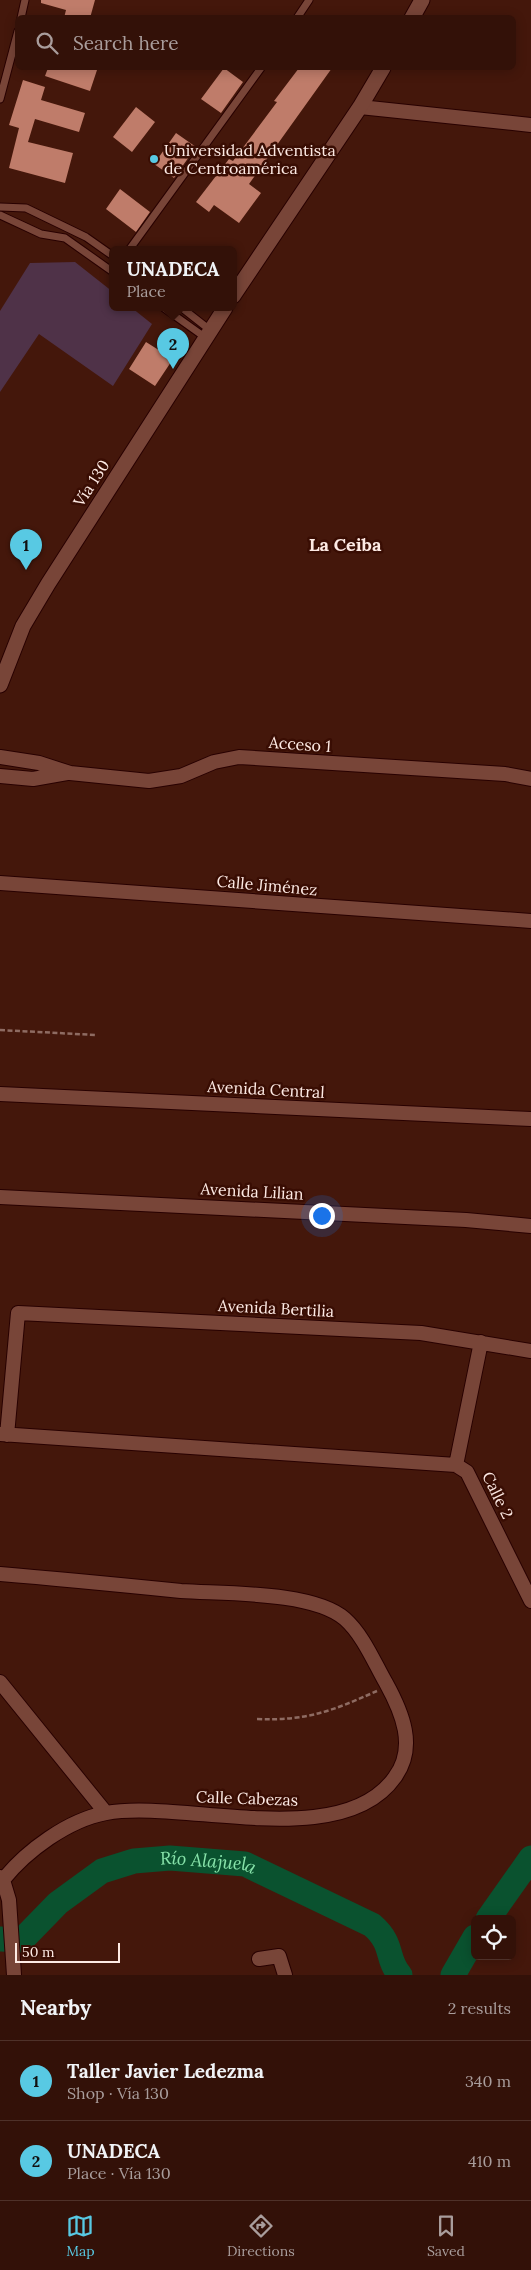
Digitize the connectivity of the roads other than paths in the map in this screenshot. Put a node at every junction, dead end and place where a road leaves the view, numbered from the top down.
1 (25, 0) edge
2 (309, 0) edge
3 (422, 0) edge
4 (22, 15) edge
5 (299, 15) edge
6 (414, 15) edge
7 (15, 42) edge
8 (260, 70) edge
9 (382, 70) edge
10 (0, 99) edge
11 (360, 107) junction
12 (531, 125) edge
13 (0, 207) edge
14 (0, 215) edge
15 (132, 246) edge
16 (109, 253) edge
17 (109, 269) edge
18 (237, 290) edge
19 (169, 311) edge
20 (185, 311) edge
21 (223, 311) edge
22 (208, 334) junction
23 (0, 685) edge
24 (0, 757) edge
25 (70, 773) junction
26 (0, 776) edge
27 (531, 779) edge
28 (0, 883) edge
29 (531, 921) edge
30 (0, 1094) edge
31 (531, 1119) edge
32 (0, 1197) edge
33 (531, 1226) edge
34 (480, 1342) junction
35 (531, 1351) edge
36 (4, 1434) edge
37 (456, 1465) junction
38 (0, 1574) edge
39 (531, 1601) edge
40 (0, 1682) edge
41 (106, 1813) junction
42 (1, 1879) edge
43 (260, 1960) dead end
44 (14, 1968) edge
45 (285, 1975) edge

1 - 4 lane
2 - 5 lane
3 - 6 main road
7 - 10 lane
8 - 15 lane
9 - 11 main road
11 - 12 street
11 - 18 main road
13 - 16 lane
14 - 17 lane
19 - 22 lane
20 - 22 lane
21 - 22 main road, Vía 130
22 - 23 main road, Vía 130
24 - 25 street, Acceso 1
25 - 26 street, Acceso 1
25 - 27 street, Acceso 1
28 - 29 street, Calle Jiménez
30 - 31 street, Avenida Central
32 - 33 street, Avenida Lilian
34 - 35 street, Avenida Bertilia
34 - 36 street, Avenida Bertilia
34 - 37 street
36 - 37 street
37 - 39 street, Calle 2
38 - 41 street, Calle Cabezas
40 - 41 street
41 - 42 street, Calle Cabezas
42 - 44 street
43 - 45 street

